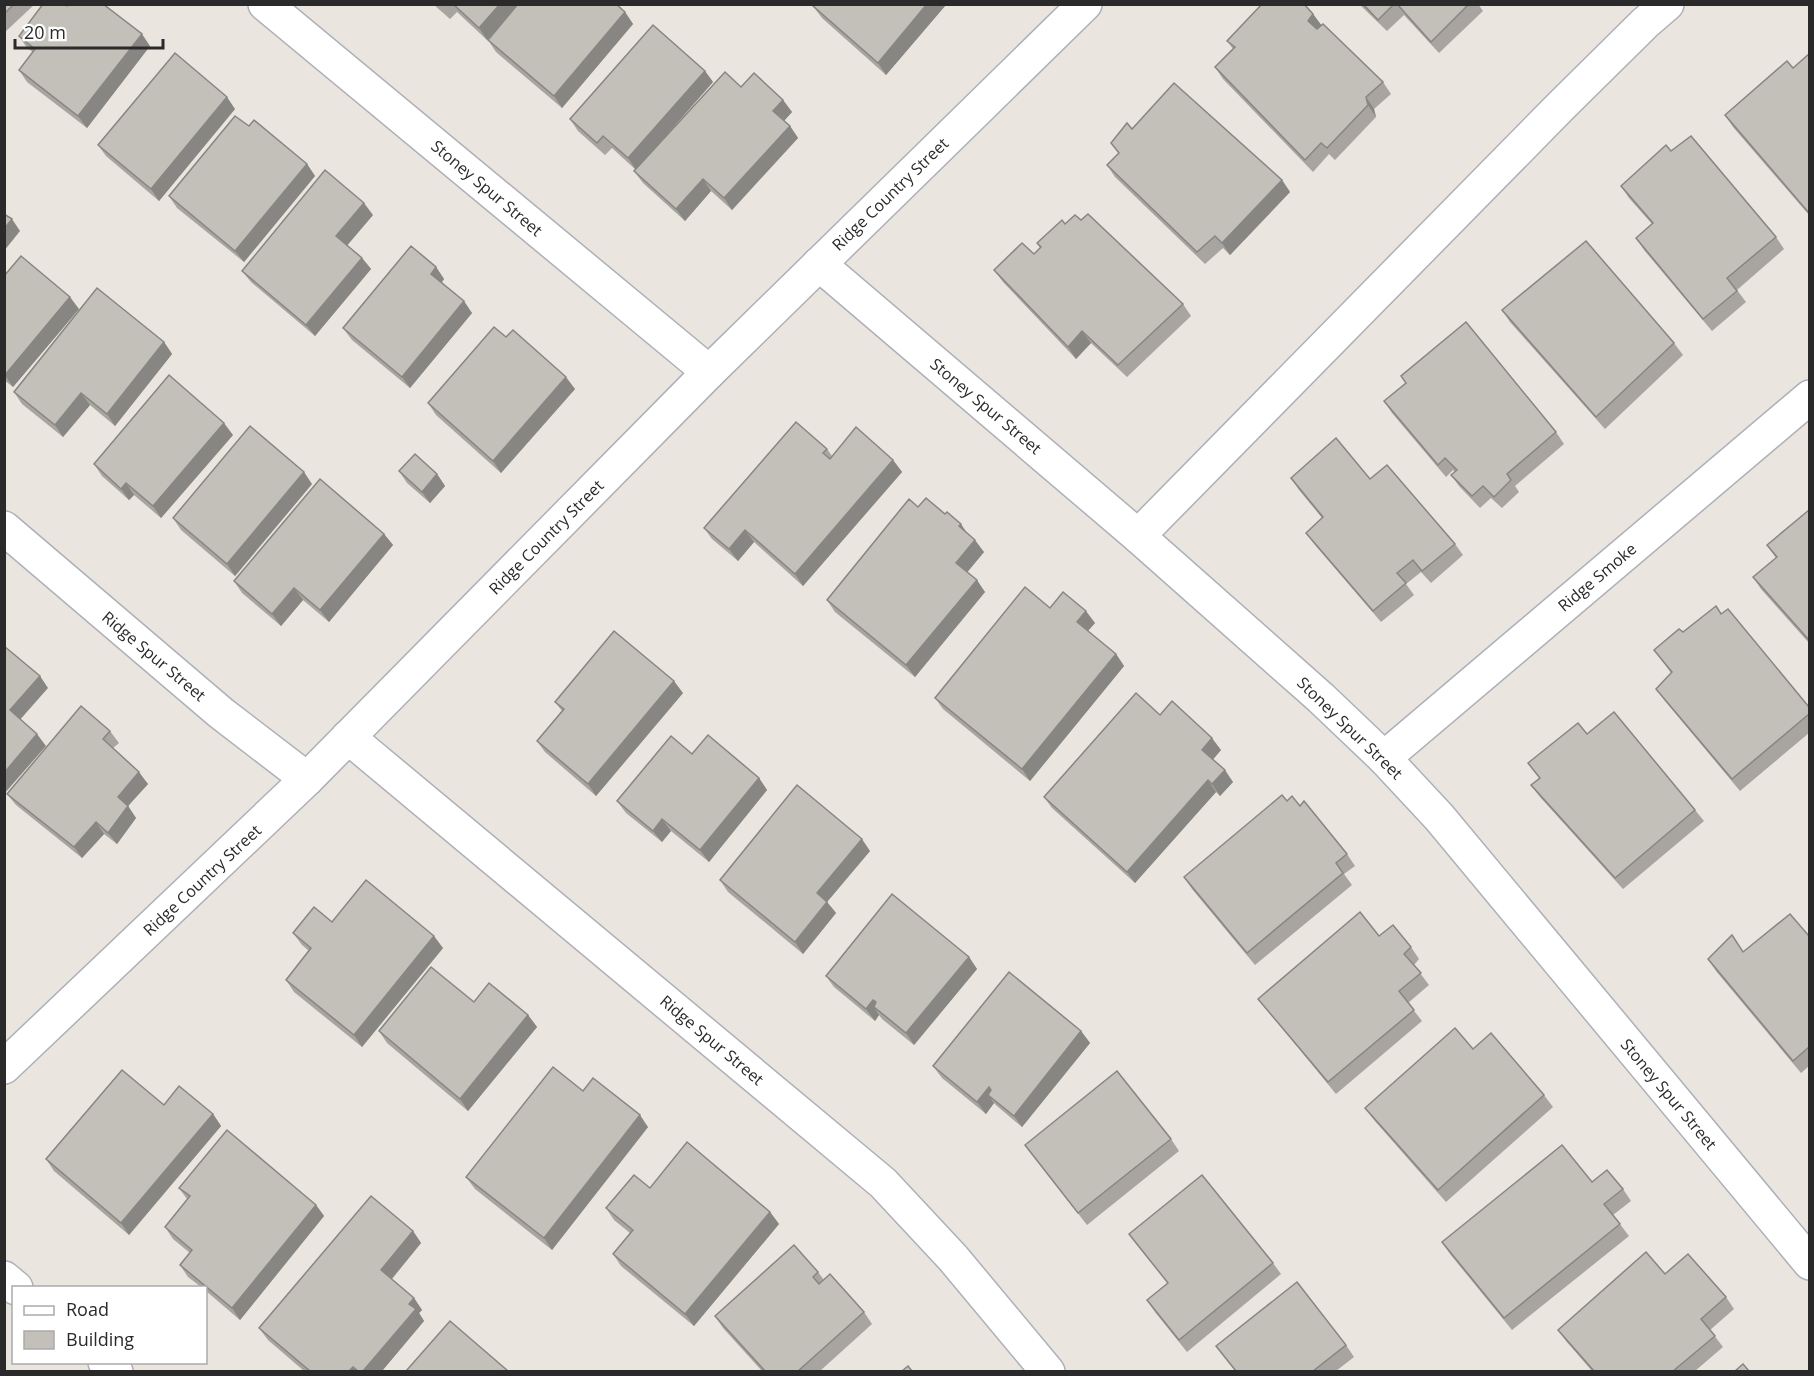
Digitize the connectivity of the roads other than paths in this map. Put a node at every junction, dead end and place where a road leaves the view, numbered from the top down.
1 (266, 4) edge
2 (1085, 4) edge
3 (1667, 4) edge
4 (819, 264) junction
5 (708, 372) junction
6 (1809, 397) edge
7 (4, 528) edge
8 (1138, 536) junction
9 (348, 737) junction
10 (1384, 758) junction
11 (307, 780) junction
12 (4, 1067) edge
13 (1807, 1255) edge
14 (1048, 1371) edge

1 - 5 street, Stoney Spur Street
2 - 4 street, Ridge Country Street
3 - 8 street
4 - 5 street, Ridge Country Street
4 - 8 street, Stoney Spur Street
5 - 9 street, Ridge Country Street
6 - 10 street, Ridge Smoke
7 - 11 street, Ridge Spur Street
8 - 10 street, Stoney Spur Street
9 - 11 street, Ridge Country Street
9 - 14 street, Ridge Spur Street
10 - 13 street, Stoney Spur Street
11 - 12 street, Ridge Country Street

